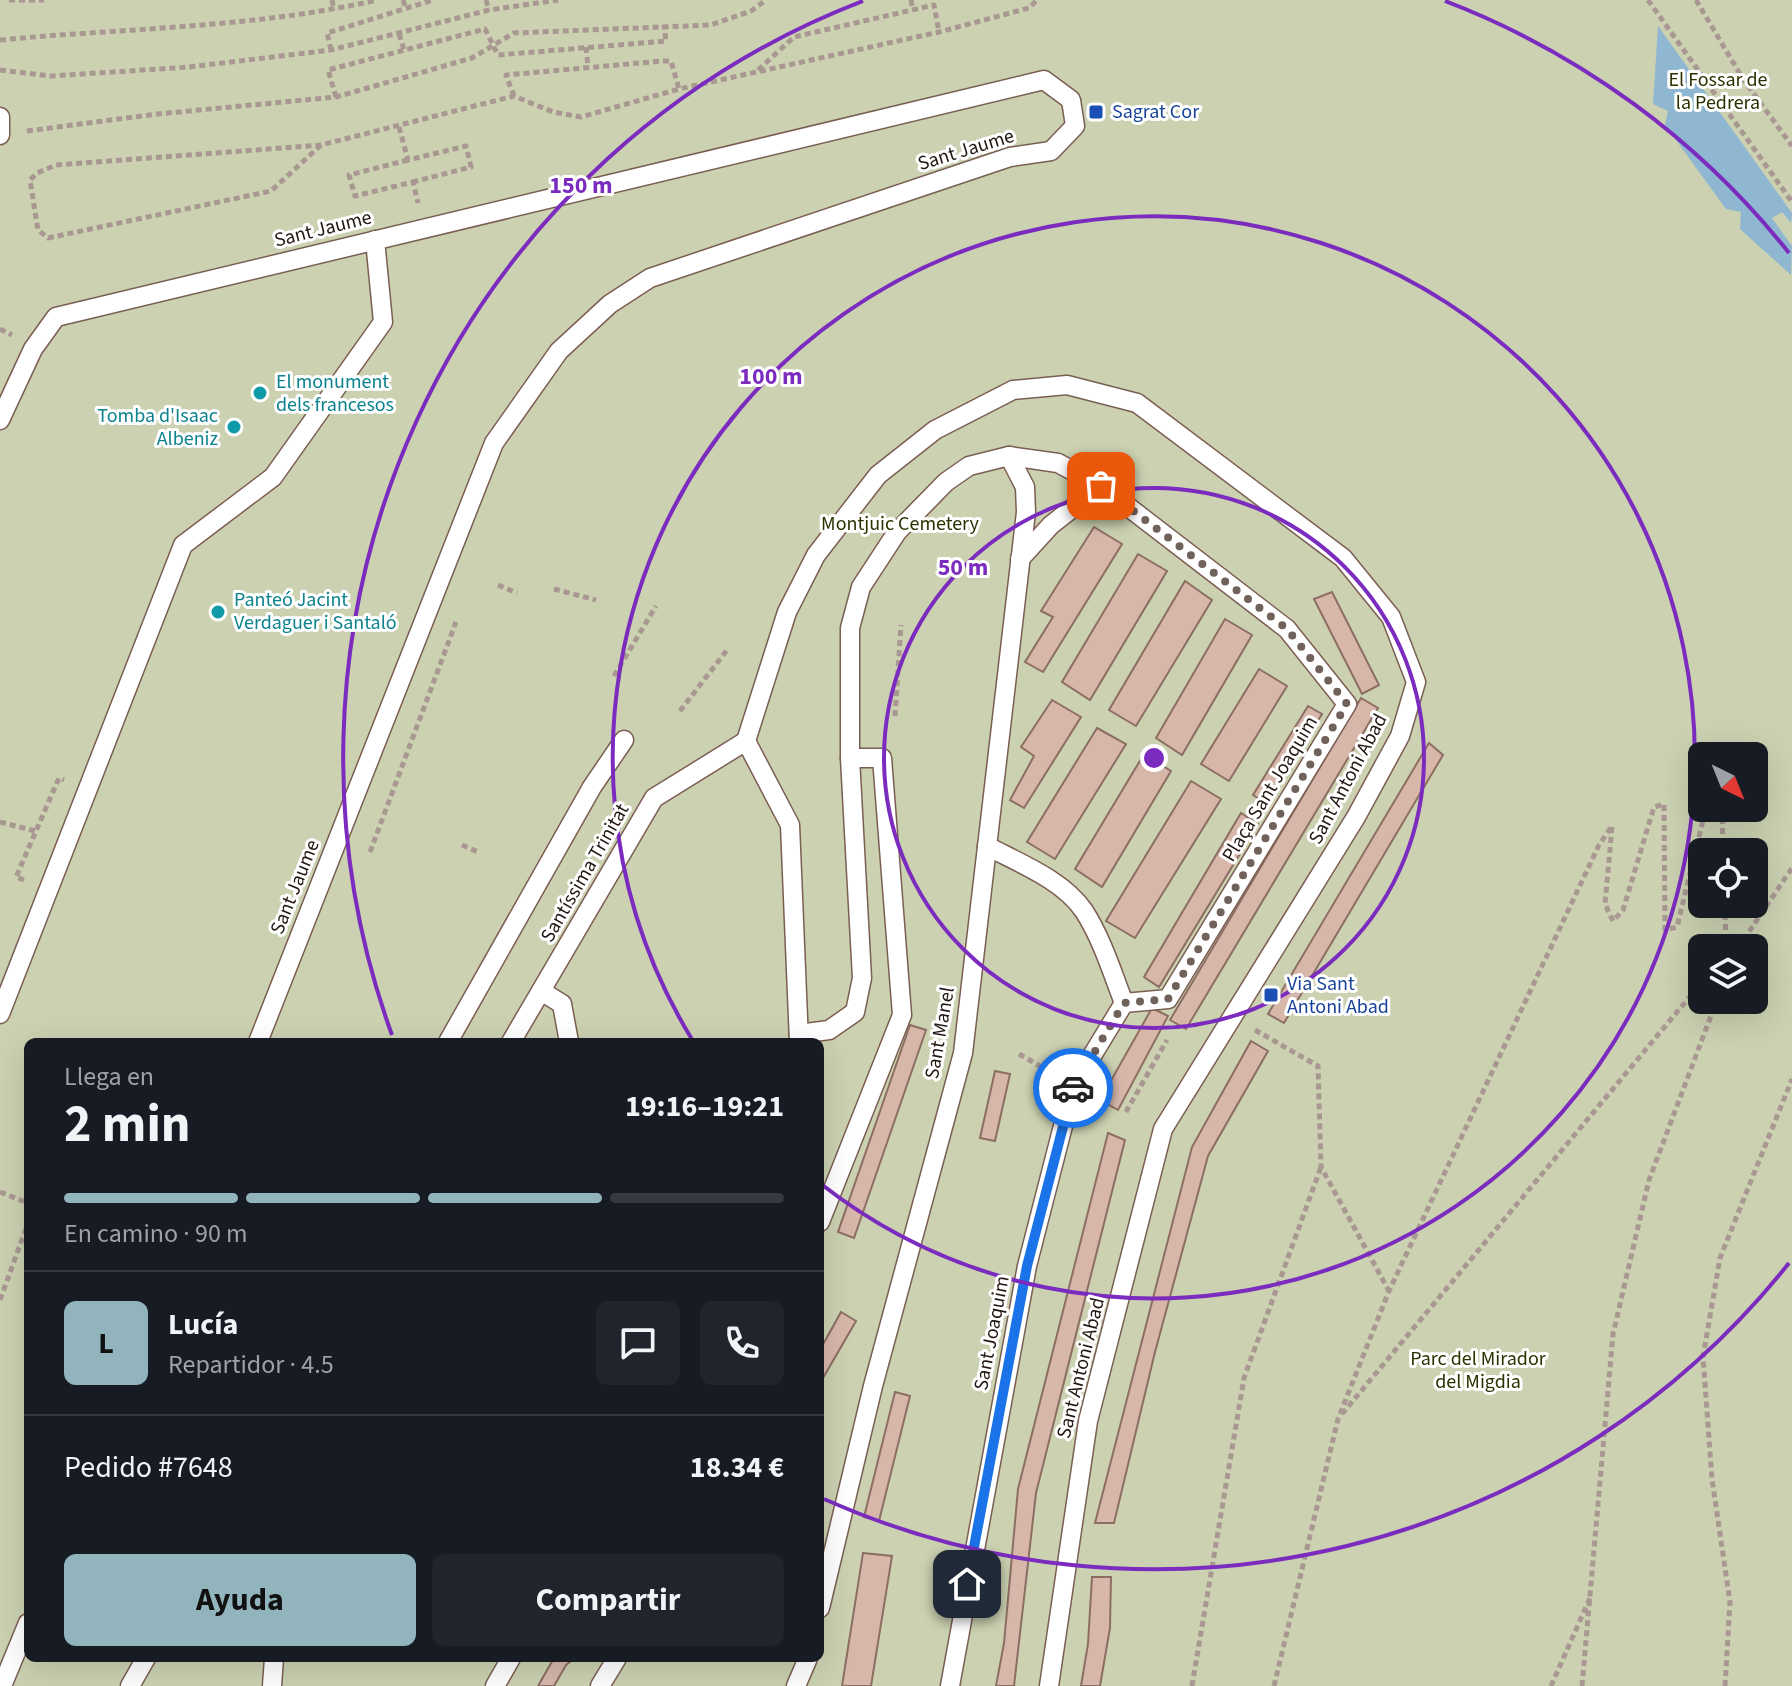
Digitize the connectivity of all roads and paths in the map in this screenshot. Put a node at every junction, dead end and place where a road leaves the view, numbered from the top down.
1 (9, 0) edge
2 (44, 0) edge
3 (332, 0) edge
4 (377, 0) edge
5 (403, 0) edge
6 (433, 0) edge
7 (486, 0) edge
8 (558, 0) edge
9 (766, 0) edge
10 (911, 0) edge
11 (1037, 0) edge
12 (1648, 0) edge
13 (1696, 0) edge
14 (406, 9) junction
15 (334, 10) junction
16 (489, 10) junction
17 (913, 10) junction
18 (664, 25) junction
19 (939, 32) junction
20 (399, 34) junction
21 (0, 40) edge
22 (493, 44) junction
23 (586, 47) junction
24 (331, 50) junction
25 (404, 50) junction
26 (588, 67) junction
27 (0, 70) edge
28 (756, 71) junction
29 (679, 89) junction
30 (514, 96) junction
31 (336, 97) junction
32 (399, 127) junction
33 (1, 129) edge
34 (321, 145) junction
35 (1792, 146) edge
36 (408, 160) junction
37 (413, 182) junction
38 (1792, 202) edge
39 (418, 203) dead end
40 (375, 240) junction
41 (0, 420) edge
42 (1009, 456) junction
43 (1101, 486) junction
44 (1020, 559) junction
45 (498, 585) dead end
46 (554, 589) dead end
47 (517, 593) dead end
48 (596, 600) dead end
49 (656, 606) dead end
50 (458, 616) dead end
51 (901, 625) dead end
52 (727, 650) dead end
53 (614, 676) dead end
54 (680, 711) dead end
55 (895, 716) dead end
56 (624, 740) dead end
57 (746, 741) junction
58 (850, 758) junction
59 (52, 792) dead end
60 (0, 822) edge
61 (1703, 822) edge
62 (35, 831) junction
63 (462, 845) dead end
64 (987, 846) junction
65 (370, 852) dead end
66 (478, 852) dead end
67 (21, 867) dead end
68 (1792, 868) edge
69 (1747, 934) edge
70 (541, 991) junction
71 (1688, 999) edge
72 (1124, 1003) junction
73 (0, 1014) edge
74 (1712, 1014) edge
75 (1233, 1017) junction
76 (260, 1038) edge
77 (450, 1038) edge
78 (513, 1038) edge
79 (568, 1038) edge
80 (799, 1038) edge
81 (1167, 1040) dead end
82 (1019, 1054) dead end
83 (1056, 1076) dead end
84 (1792, 1079) edge
85 (1126, 1112) dead end
86 (1321, 1167) junction
87 (0, 1192) edge
88 (24, 1201) edge
89 (824, 1212) edge
90 (24, 1234) edge
91 (1389, 1291) junction
92 (0, 1300) edge
93 (1338, 1419) junction
94 (824, 1591) edge
95 (1592, 1594) junction
96 (24, 1632) edge
97 (141, 1662) edge
98 (274, 1662) edge
99 (509, 1662) edge
100 (615, 1662) edge
101 (806, 1662) edge
102 (2, 1684) edge
103 (130, 1686) edge
104 (272, 1686) edge
105 (495, 1686) edge
106 (600, 1686) edge
107 (796, 1686) edge
108 (950, 1686) edge
109 (1049, 1686) edge
110 (1192, 1686) edge
111 (1274, 1686) edge
112 (1551, 1686) edge
113 (1582, 1686) edge
114 (1725, 1686) edge

1 - 2 path
3 - 15 path
4 - 15 path
5 - 14 path
6 - 14 path
7 - 16 path
8 - 16 path
9 - 18 path
10 - 17 path
11 - 19 path
12 - 38 path
13 - 35 path
14 - 24 path
15 - 21 path
16 - 20 path
17 - 19 path
17 - 28 path
18 - 22 path
18 - 23 path
19 - 28 path
20 - 24 path
20 - 25 path
22 - 23 path
22 - 25 path
22 - 31 path
23 - 26 path
24 - 27 path
25 - 31 path
26 - 29 path
26 - 30 path
28 - 29 path
29 - 30 path
30 - 32 path
31 - 33 path
32 - 34 path
32 - 36 path
34 - 34 path
36 - 37 path
36 - 37 path
37 - 39 path
40 - 41 lane, Sant Jaume
40 - 73 lane
40 - 76 lane, Sant Jaume
42 - 43 lane, Plaça Sant Joaquim
42 - 44 lane, Sant Manel
42 - 58 lane
43 - 44 lane
43 - 72 lane, Plaça Sant Joaquim
44 - 64 lane, Sant Manel
45 - 47 path
46 - 48 path
49 - 53 path
50 - 65 path
51 - 55 path
52 - 54 path
56 - 77 lane
57 - 70 lane, Santíssima Trinitat
57 - 75 lane, Sant Antoni Abad
57 - 80 lane
58 - 80 lane
58 - 89 lane
59 - 62 path
60 - 62 path
61 - 91 path
62 - 67 path
63 - 66 path
64 - 72 lane
64 - 94 lane, Sant Manel
68 - 69 path
70 - 78 lane, Santíssima Trinitat
70 - 79 lane
71 - 93 path
72 - 108 lane, Sant Joaquim
74 - 95 path
75 - 86 path
75 - 109 lane, Sant Antoni Abad
81 - 85 path
82 - 83 path
84 - 114 path
86 - 91 path
86 - 110 path
87 - 88 path
90 - 92 path
91 - 93 path
93 - 111 path
95 - 112 path
95 - 113 path
96 - 102 lane
97 - 103 lane
98 - 104 lane
99 - 105 lane
100 - 106 lane
101 - 107 lane

